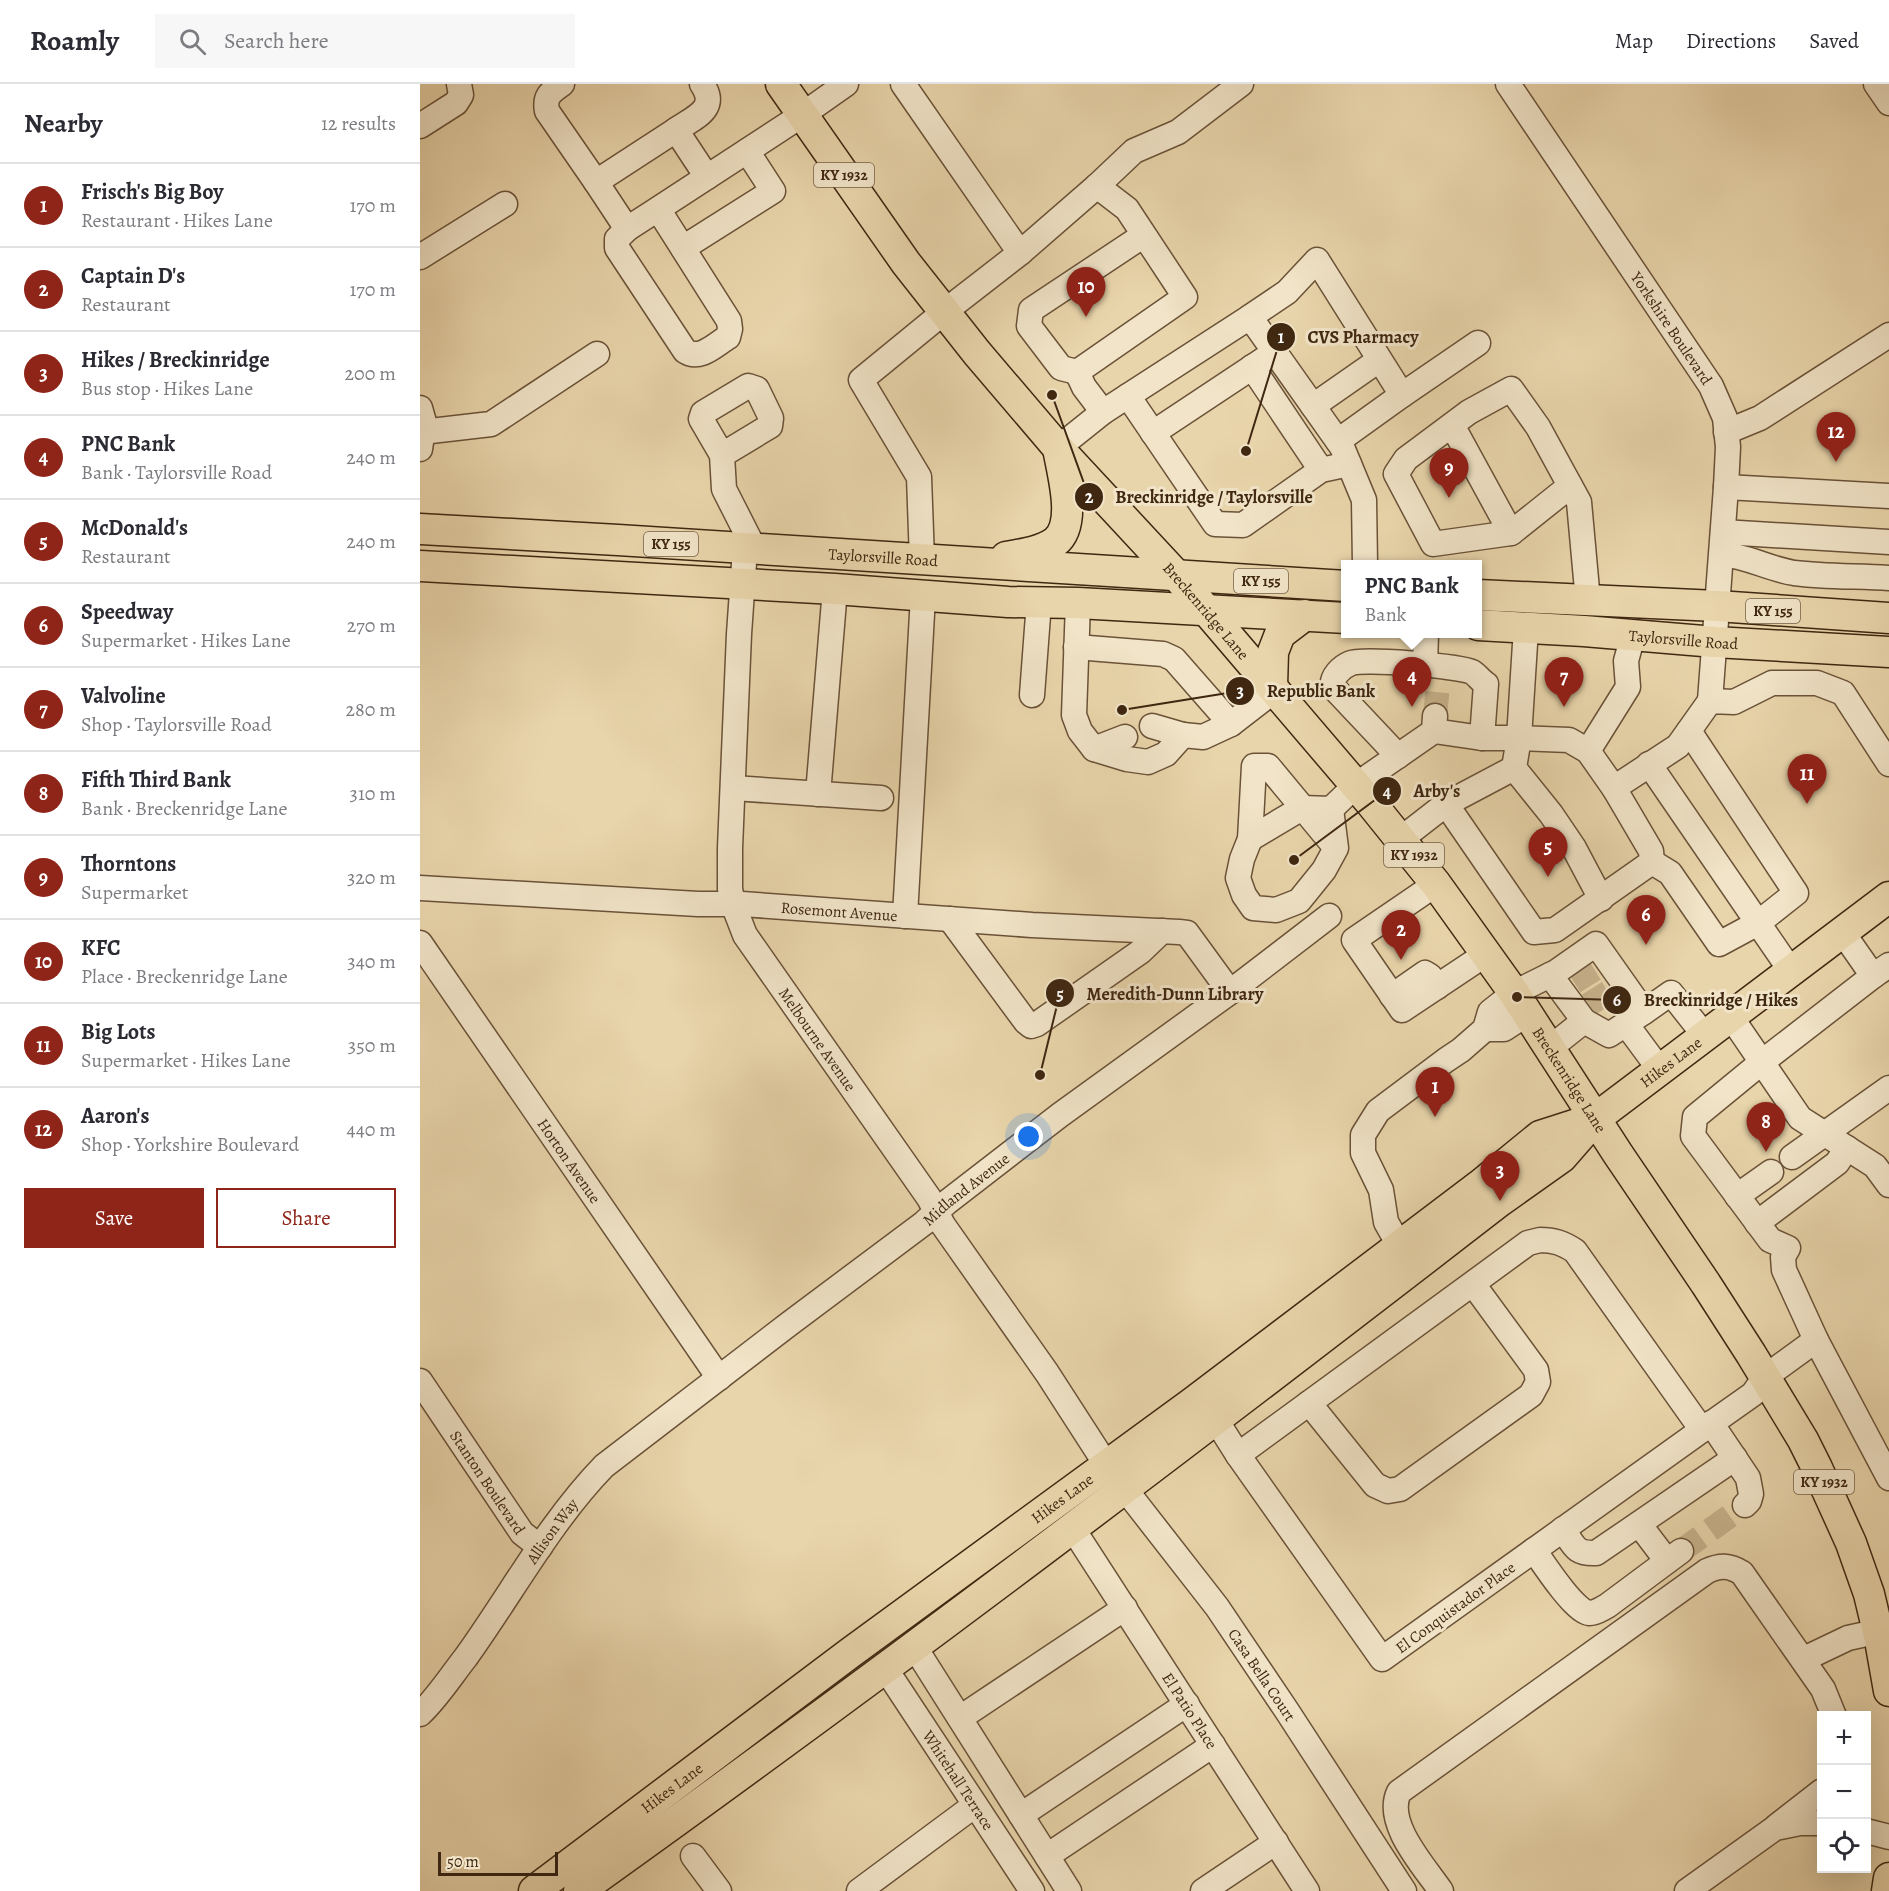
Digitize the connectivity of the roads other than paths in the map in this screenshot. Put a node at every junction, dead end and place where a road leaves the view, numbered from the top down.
1 (459, 84) edge
2 (562, 84) edge
3 (702, 84) edge
4 (781, 84) edge
5 (846, 84) edge
6 (903, 84) edge
7 (1241, 84) edge
8 (1508, 84) edge
9 (1876, 84) edge
10 (1889, 103) edge
11 (802, 115) junction
12 (420, 126) edge
13 (676, 130) junction
14 (747, 151) junction
15 (707, 177) junction
16 (596, 182) junction
17 (1098, 186) junction
18 (505, 204) dead end
19 (658, 209) junction
20 (627, 229) junction
21 (1144, 235) junction
22 (683, 248) junction
23 (1020, 254) junction
24 (420, 257) edge
25 (944, 312) junction
26 (1250, 318) junction
27 (1889, 335) edge
28 (1478, 343) dead end
29 (1275, 352) junction
30 (597, 354) dead end
31 (1379, 360) junction
32 (1252, 367) junction
33 (1077, 372) junction
34 (1402, 395) junction
35 (1128, 396) junction
36 (1313, 406) junction
37 (420, 408) edge
38 (1103, 412) junction
39 (1452, 425) junction
40 (1726, 432) junction
41 (1153, 433) junction
42 (421, 440) edge
43 (1338, 441) junction
44 (1058, 448) junction
45 (722, 455) dead end
46 (1349, 464) junction
47 (1321, 470) junction
48 (1570, 486) junction
49 (1726, 487) junction
50 (1889, 496) edge
51 (420, 529) edge
52 (1511, 533) junction
53 (1889, 542) edge
54 (1731, 543) junction
55 (750, 549) junction
56 (922, 560) junction
57 (1365, 560) edge
58 (976, 563) junction
59 (420, 566) edge
60 (1177, 576) junction
61 (1889, 578) edge
62 (742, 584) junction
63 (1341, 586) edge
64 (835, 589) junction
65 (1482, 595) edge
66 (923, 596) junction
67 (1588, 601) junction
68 (1039, 602) junction
69 (1078, 603) junction
70 (1717, 606) junction
71 (1204, 609) junction
72 (1305, 615) junction
73 (1341, 618) edge
74 (1889, 618) edge
75 (1482, 625) edge
76 (1526, 628) junction
77 (1634, 635) junction
78 (1427, 638) edge
79 (1715, 642) junction
80 (1076, 647) junction
81 (1824, 648) junction
82 (1889, 652) edge
83 (1434, 672) junction
84 (1817, 683) junction
85 (1274, 688) junction
86 (1032, 695) dead end
87 (1710, 701) junction
88 (1231, 724) junction
89 (1152, 726) dead end
90 (1689, 731) junction
91 (1183, 735) junction
92 (1125, 737) dead end
93 (1482, 738) junction
94 (1519, 738) junction
95 (1094, 748) junction
96 (1588, 751) junction
97 (1398, 756) junction
98 (1649, 764) junction
99 (1889, 764) edge
100 (1514, 768) junction
101 (1356, 785) junction
102 (733, 788) junction
103 (1614, 788) junction
104 (818, 794) junction
105 (881, 798) dead end
106 (1446, 804) junction
107 (1302, 808) junction
108 (1331, 809) junction
109 (1250, 839) junction
110 (1401, 839) junction
111 (1336, 848) junction
112 (1652, 862) junction
113 (1436, 884) junction
114 (420, 888) edge
115 (1889, 897) edge
116 (1601, 898) junction
117 (733, 904) junction
118 (905, 916) junction
119 (1329, 916) dead end
120 (950, 919) junction
121 (1758, 922) junction
122 (1162, 931) junction
123 (1843, 933) junction
124 (420, 943) edge
125 (1486, 954) junction
126 (1881, 970) edge
127 (1791, 971) junction
128 (1562, 983) junction
129 (1230, 992) junction
130 (1521, 1004) junction
131 (1583, 1012) junction
132 (1731, 1017) junction
133 (1635, 1018) junction
134 (1705, 1036) junction
135 (1550, 1048) junction
136 (1762, 1062) junction
137 (1660, 1070) junction
138 (1889, 1089) edge
139 (1596, 1118) junction
140 (1826, 1134) junction
141 (1847, 1148) junction
142 (1792, 1157) dead end
143 (1771, 1172) dead end
144 (1889, 1185) edge
145 (1737, 1196) junction
146 (936, 1212) junction
147 (1757, 1223) junction
148 (1399, 1245) junction
149 (1473, 1284) junction
150 (1816, 1340) junction
151 (1765, 1377) junction
152 (719, 1378) junction
153 (420, 1381) edge
154 (1309, 1403) junction
155 (1216, 1420) junction
156 (1706, 1427) junction
157 (1238, 1455) junction
158 (1735, 1458) junction
159 (1107, 1466) junction
160 (1889, 1478) edge
161 (1126, 1489) junction
162 (1745, 1505) dead end
163 (1639, 1524) junction
164 (1073, 1529) junction
165 (1563, 1529) junction
166 (540, 1547) junction
167 (1534, 1550) junction
168 (1125, 1608) junction
169 (1884, 1630) edge
170 (914, 1646) junction
171 (1804, 1659) junction
172 (885, 1668) junction
173 (1889, 1691) edge
174 (1187, 1704) junction
175 (1832, 1711) edge
176 (420, 1714) edge
177 (960, 1718) junction
178 (1213, 1744) junction
179 (1817, 1794) edge
180 (975, 1805) junction
181 (1021, 1815) junction
182 (1817, 1823) edge
183 (1775, 1828) junction
184 (1871, 1832) edge
185 (1889, 1837) edge
186 (1276, 1842) junction
187 (693, 1856) dead end
188 (1047, 1856) junction
189 (1889, 1878) edge
190 (581, 1883) edge
191 (1297, 1887) edge
192 (534, 1891) edge
193 (719, 1891) edge
194 (859, 1891) edge
195 (1032, 1891) edge
196 (1069, 1891) edge
197 (1203, 1891) edge
198 (1404, 1891) edge
199 (1441, 1891) edge
200 (1687, 1891) edge
201 (1887, 1891) edge

1 - 12 street
2 - 16 street
3 - 13 street
4 - 11 main road, Breckenridge Lane / KY 1932
5 - 11 street
6 - 23 street
7 - 17 street
8 - 40 street, Yorkshire Boulevard
9 - 10 street
11 - 14 street
11 - 25 main road, Breckenridge Lane / KY 1932
13 - 15 street
13 - 16 street
14 - 15 street
14 - 22 street
15 - 19 street
16 - 20 street
17 - 21 street
17 - 23 street
18 - 24 street
19 - 20 street
19 - 22 street
20 - 22 street
21 - 33 street
21 - 33 street
23 - 25 street
25 - 44 main road, Breckenridge Lane / KY 1932
25 - 56 street
26 - 29 street
26 - 31 street
26 - 35 street
27 - 40 street
28 - 34 street
29 - 32 street
29 - 36 street
30 - 42 street
31 - 34 street
31 - 36 street
32 - 41 street
32 - 47 street
33 - 38 street
34 - 43 street
35 - 38 street
35 - 41 street
36 - 43 street
37 - 42 street
38 - 44 street
39 - 48 street
39 - 52 street
39 - 52 street
40 - 49 street, Yorkshire Boulevard
41 - 47 street
43 - 46 street
44 - 58 main road
44 - 60 main road, Breckenridge Lane / KY 1932
45 - 55 street
46 - 47 street
46 - 57 street
48 - 52 street
48 - 67 street
49 - 50 street
49 - 54 street, Yorkshire Boulevard
51 - 55 main road, Taylorsville Road / KY 155
53 - 54 street
54 - 61 street
54 - 70 street, Yorkshire Boulevard
55 - 56 main road, Taylorsville Road / KY 155
55 - 62 street, Melbourne Avenue
56 - 58 main road, Taylorsville Road / KY 155
58 - 60 main road, Taylorsville Road / KY 155
59 - 62 main road, KY 155
60 - 63 main road, Taylorsville Road / KY 155
60 - 71 main road, Breckenridge Lane / KY 1932
62 - 64 main road, KY 155
62 - 102 street, Melbourne Avenue
64 - 66 main road, KY 155
64 - 104 street
65 - 67 main road, Taylorsville Road / KY 155
66 - 68 main road, KY 155
66 - 118 street
67 - 70 main road, Taylorsville Road / KY 155
68 - 69 main road, KY 155
68 - 86 street
69 - 71 main road, KY 155
69 - 80 street
70 - 74 main road, Taylorsville Road / KY 155
70 - 79 street, Yorkshire Boulevard
71 - 72 main road, KY 155
71 - 85 main road, Breckenridge Lane / KY 1932
72 - 73 main road, KY 155
72 - 85 main road
75 - 76 main road, Taylorsville Road / KY 155
76 - 77 main road, Taylorsville Road / KY 155
76 - 94 street
77 - 79 main road, Taylorsville Road / KY 155
77 - 96 street
78 - 83 street
79 - 81 main road, Taylorsville Road / KY 155
79 - 87 street, Yorkshire Boulevard
80 - 88 street
80 - 95 street
81 - 82 main road, Taylorsville Road / KY 155
81 - 84 street
83 - 93 street
83 - 97 street
84 - 87 street
84 - 99 street
85 - 88 street
85 - 101 main road, Breckenridge Lane / KY 1932
87 - 90 street
88 - 91 street
89 - 91 street
90 - 98 street
90 - 121 street
91 - 95 street
92 - 95 street
93 - 94 street
93 - 97 street
94 - 96 street
94 - 100 street
96 - 103 street
97 - 101 street
98 - 103 street
98 - 121 street
100 - 106 street
100 - 116 street
101 - 108 street
101 - 110 main road, Breckenridge Lane / KY 1932
102 - 104 street
102 - 117 street, Melbourne Avenue
103 - 112 street
104 - 105 street
106 - 110 street
106 - 116 street
107 - 108 street
107 - 109 street
107 - 109 street
107 - 111 street
108 - 111 street
109 - 111 street
110 - 113 main road, Breckenridge Lane / KY 1932
112 - 116 street
112 - 121 street
113 - 125 main road, Breckenridge Lane / KY 1932
113 - 125 street
114 - 117 street, Rosemont Avenue
115 - 123 main road, Hikes Lane
117 - 118 street, Rosemont Avenue
117 - 146 street, Melbourne Avenue
118 - 120 street, Rosemont Avenue
119 - 129 street, Midland Avenue
120 - 122 street, Rosemont Avenue
120 - 122 street
121 - 127 street
122 - 129 street, Rosemont Avenue
123 - 126 street
123 - 127 main road, Hikes Lane
124 - 152 street, Horton Avenue
125 - 130 main road, Breckenridge Lane / KY 1932
126 - 136 street
127 - 132 main road, Hikes Lane
128 - 130 street
128 - 131 street
128 - 133 street
129 - 146 street, Midland Avenue
130 - 135 main road, Breckenridge Lane / KY 1932
130 - 148 street
131 - 133 street
131 - 135 street
132 - 134 main road, Hikes Lane
132 - 136 street
133 - 134 street
133 - 137 street
134 - 137 main road, Hikes Lane
135 - 139 main road, Breckenridge Lane / KY 1932
136 - 140 street
136 - 145 street
137 - 139 main road, Hikes Lane
138 - 140 street
139 - 148 main road, Hikes Lane
139 - 151 main road, Breckenridge Lane / KY 1932
139 - 155 main road, Hikes Lane
140 - 141 street
140 - 142 street
141 - 144 street
141 - 147 street
143 - 145 street
145 - 147 street
146 - 152 street, Midland Avenue
146 - 159 street, Melbourne Avenue
147 - 150 street
148 - 159 main road, Hikes Lane
149 - 154 street
149 - 154 street
149 - 156 street
150 - 151 street, El Conquistador Place
150 - 160 street
151 - 156 street, El Conquistador Place
151 - 169 main road, Breckenridge Lane / KY 1932
152 - 166 street, Allison Way
153 - 166 street, Stanton Boulevard
154 - 157 street
155 - 157 street, El Conquistador Place
155 - 161 main road, Hikes Lane
156 - 158 street
156 - 165 street, El Conquistador Place
157 - 167 street, El Conquistador Place
158 - 162 street
158 - 163 street
159 - 161 street, Casa Bella Court
159 - 190 main road, Hikes Lane
161 - 164 main road, Hikes Lane
161 - 198 street, Casa Bella Court
163 - 165 street
163 - 167 street
164 - 168 street, El Patio Place
164 - 170 main road, Hikes Lane
165 - 167 street, El Conquistador Place
166 - 176 street, Allison Way
168 - 174 street, El Patio Place
168 - 177 street
169 - 171 street
169 - 173 main road, Breckenridge Lane / KY 1932
170 - 172 main road, Hikes Lane
170 - 177 street
171 - 175 street
171 - 199 street
172 - 180 street, Whitehall Terrace
172 - 190 main road, Hikes Lane
174 - 178 street, El Patio Place
174 - 181 street
177 - 181 street
178 - 186 street, El Patio Place
178 - 188 street
179 - 183 street
180 - 194 street
180 - 195 street, Whitehall Terrace
181 - 188 street
182 - 183 street
183 - 200 street
184 - 185 street
186 - 191 street, El Patio Place
186 - 197 street
187 - 193 street
188 - 196 street
189 - 201 main road
190 - 192 main road, Hikes Lane

